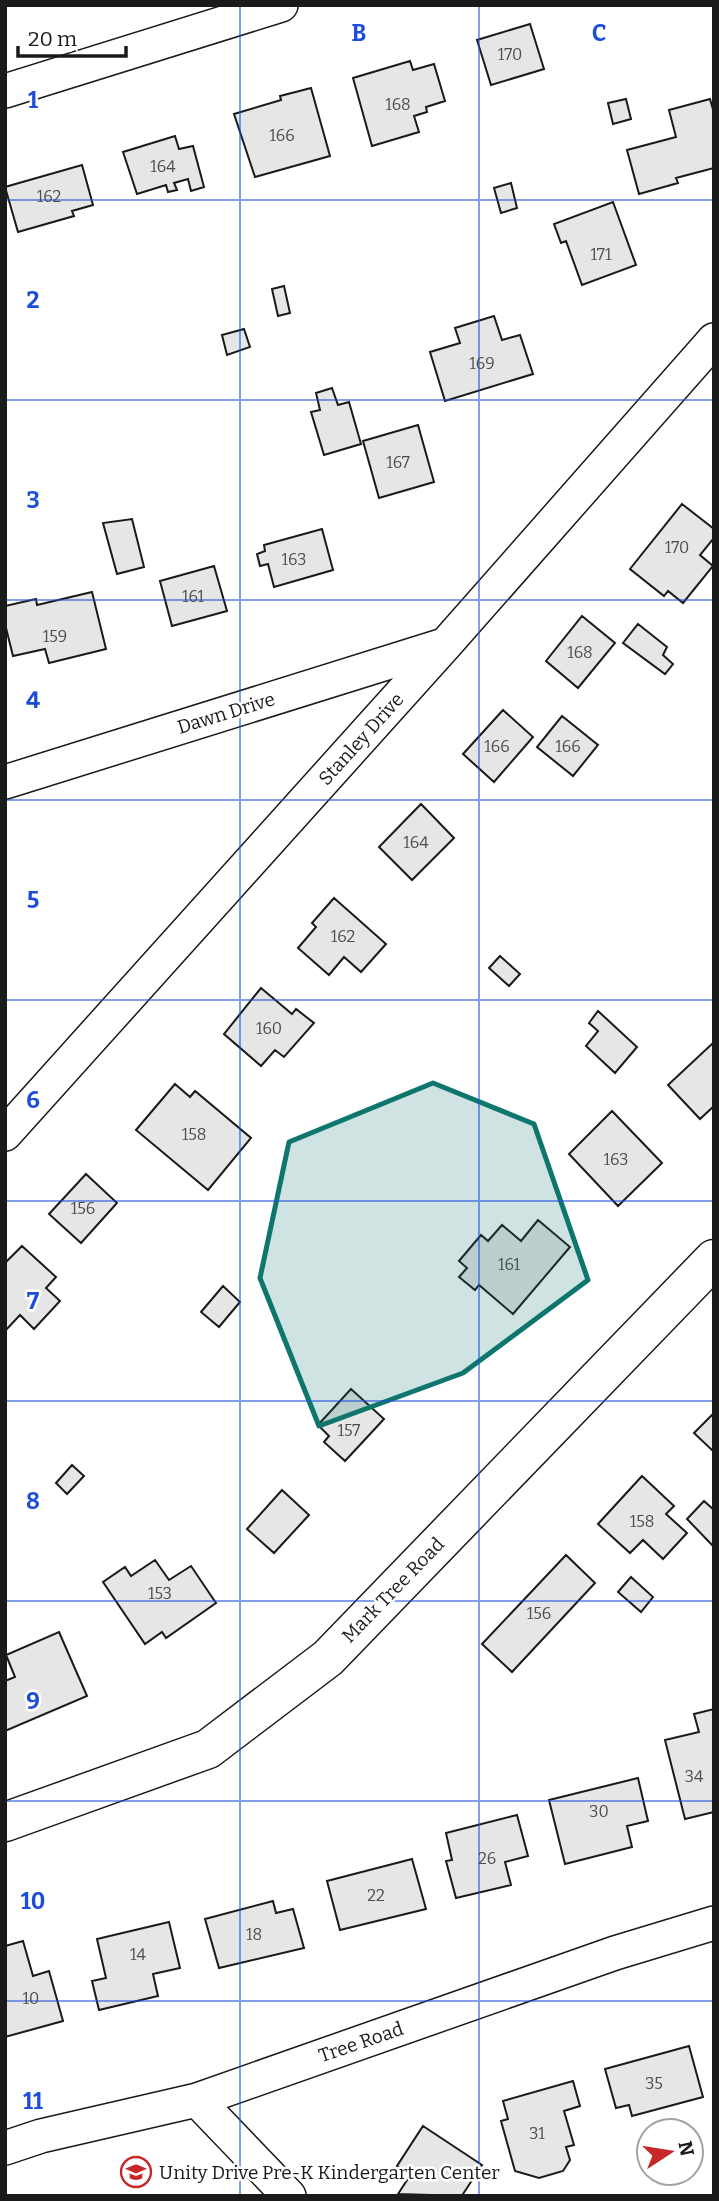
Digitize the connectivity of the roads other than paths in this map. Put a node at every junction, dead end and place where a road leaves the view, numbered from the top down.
1 (281, 5) edge
2 (5, 91) edge
3 (714, 341) edge
4 (446, 644) junction
5 (5, 782) edge
6 (5, 1134) edge
7 (714, 1259) edge
8 (5, 1822) edge
9 (714, 1923) edge
10 (197, 2100) junction
11 (5, 2148) edge
12 (289, 2196) edge

1 - 2 street
3 - 4 street, Stanley Drive
4 - 5 street, Dawn Drive
4 - 6 street, Stanley Drive
7 - 8 street, Mark Tree Road
9 - 10 street, Tree Road
10 - 11 street, Tree Road
10 - 12 street

